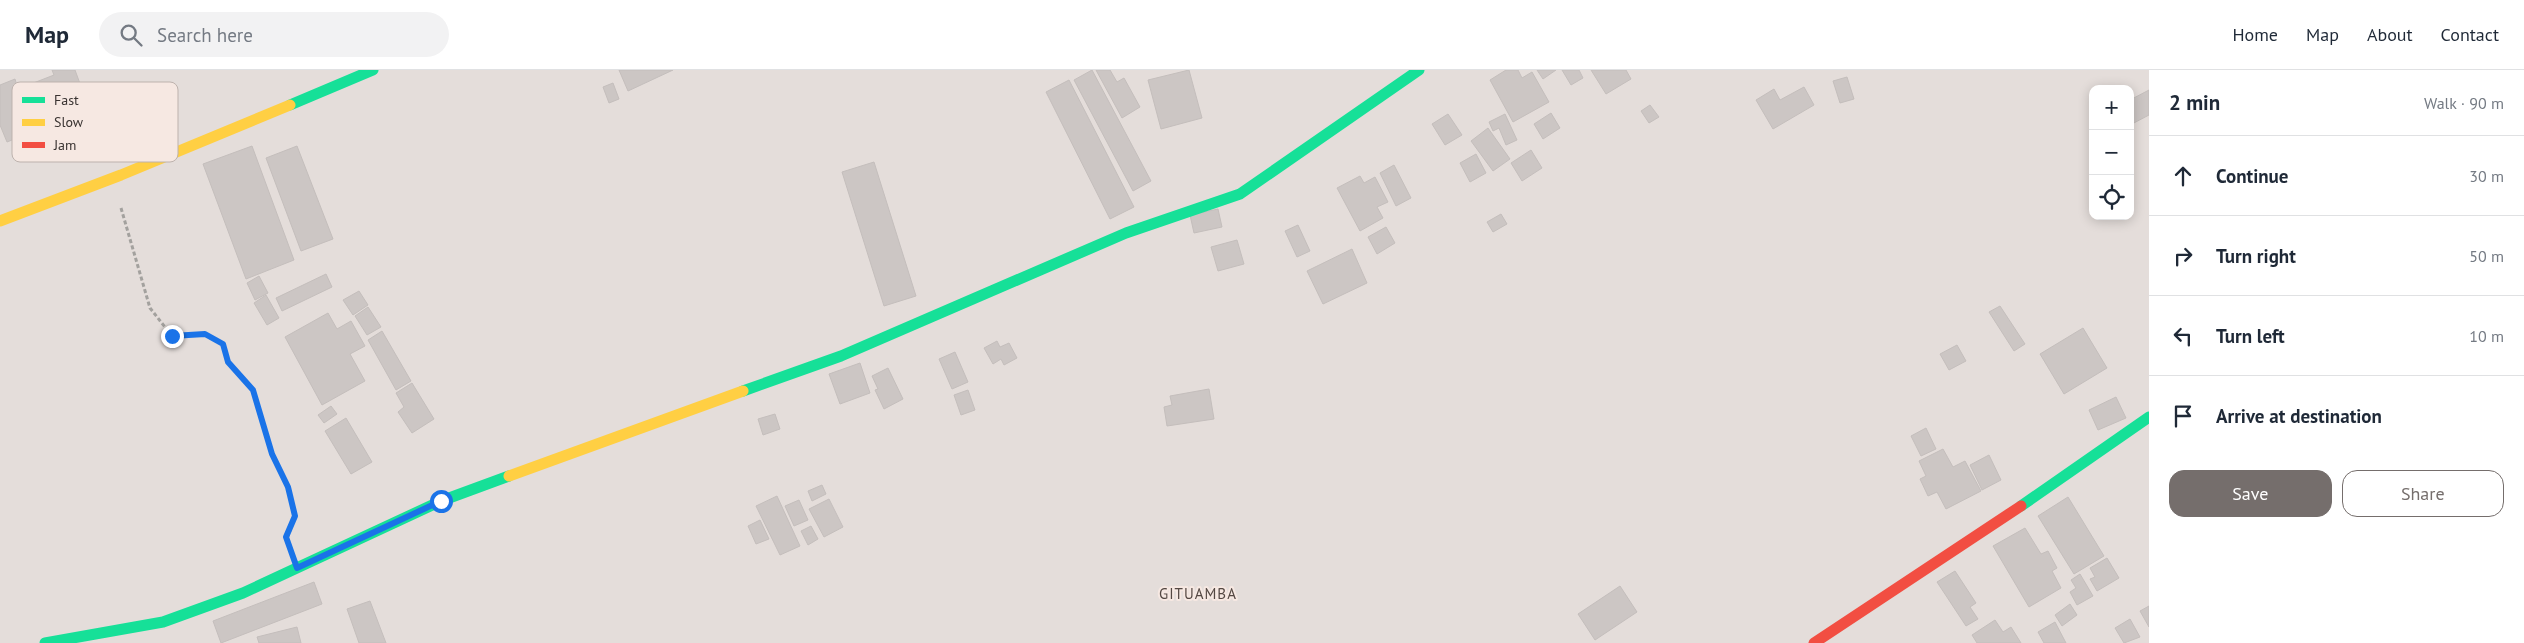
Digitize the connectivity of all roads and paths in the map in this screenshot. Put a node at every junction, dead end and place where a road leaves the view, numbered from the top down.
1 (373, 70) edge
2 (1419, 70) edge
3 (178, 150) edge
4 (150, 162) edge
5 (121, 174) junction
6 (0, 221) edge
7 (2149, 417) edge
8 (297, 568) junction
9 (45, 643) edge
10 (1814, 643) edge

1 - 3 street
2 - 8 street
4 - 5 street
5 - 6 street
5 - 8 path
7 - 10 street
8 - 9 street

